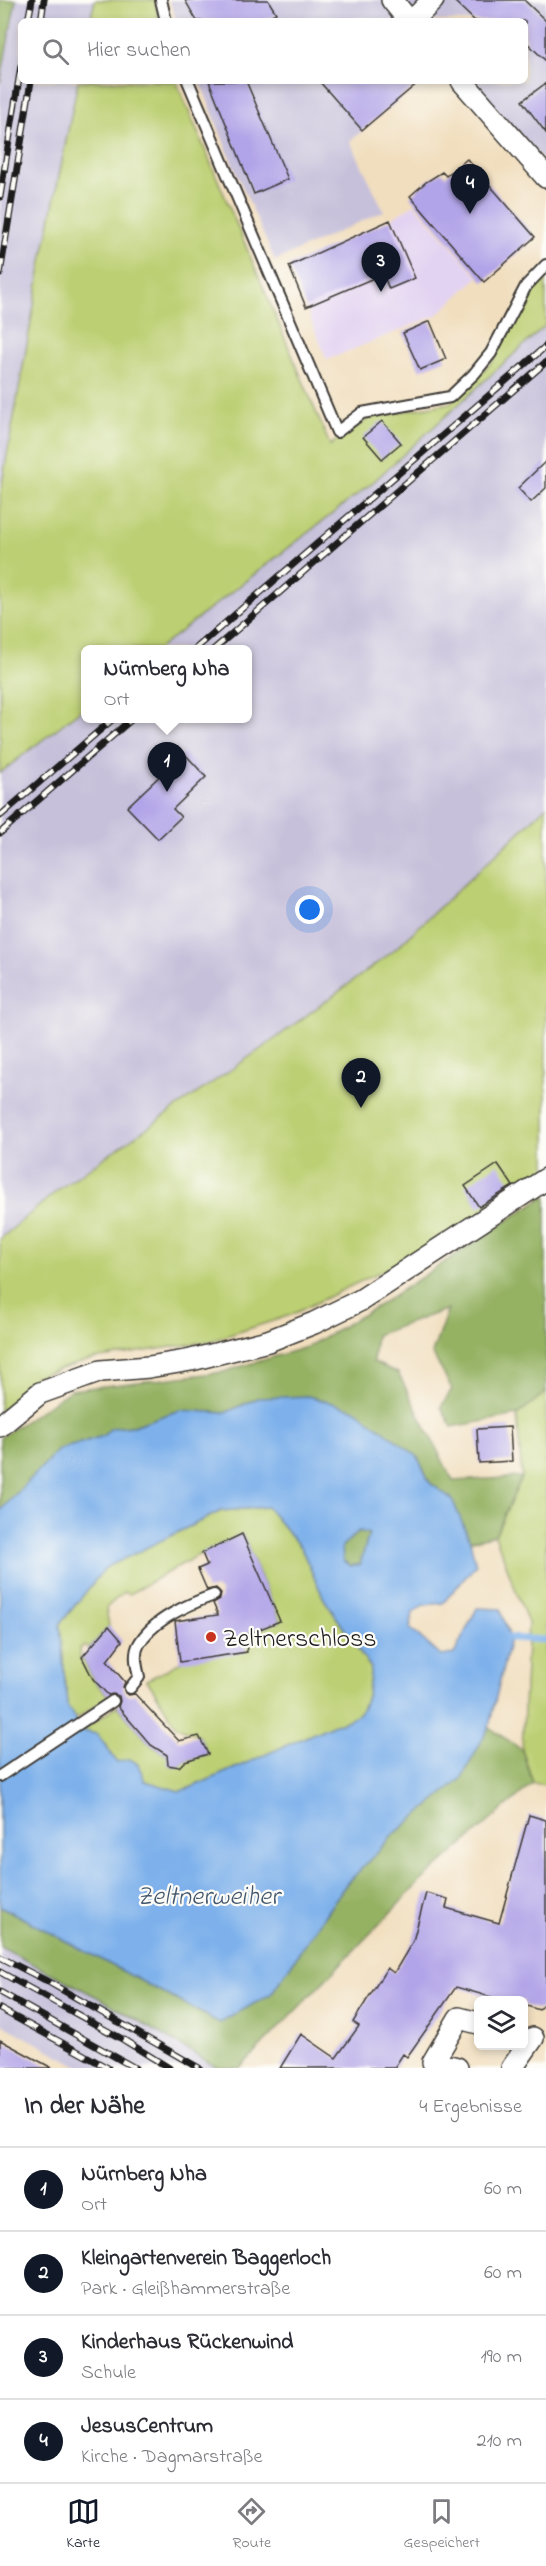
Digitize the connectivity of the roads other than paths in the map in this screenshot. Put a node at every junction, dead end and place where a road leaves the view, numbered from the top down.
1 (161, 0) edge
2 (392, 0) edge
3 (433, 0) edge
4 (165, 18) edge
5 (408, 18) edge
6 (414, 18) edge
7 (189, 84) edge
8 (465, 84) edge
9 (546, 177) edge
10 (546, 265) edge
11 (546, 1179) edge
12 (0, 1426) edge
13 (214, 1595) dead end
14 (130, 1688) dead end
15 (112, 1701) dead end
16 (0, 1776) edge
17 (474, 2022) edge
18 (534, 2038) edge
19 (457, 2068) edge
20 (512, 2068) edge

1 - 4 lane
2 - 5 street
3 - 6 street
7 - 10 lane
8 - 9 street
11 - 12 street
13 - 14 lane
15 - 16 lane
17 - 19 street
18 - 20 street

